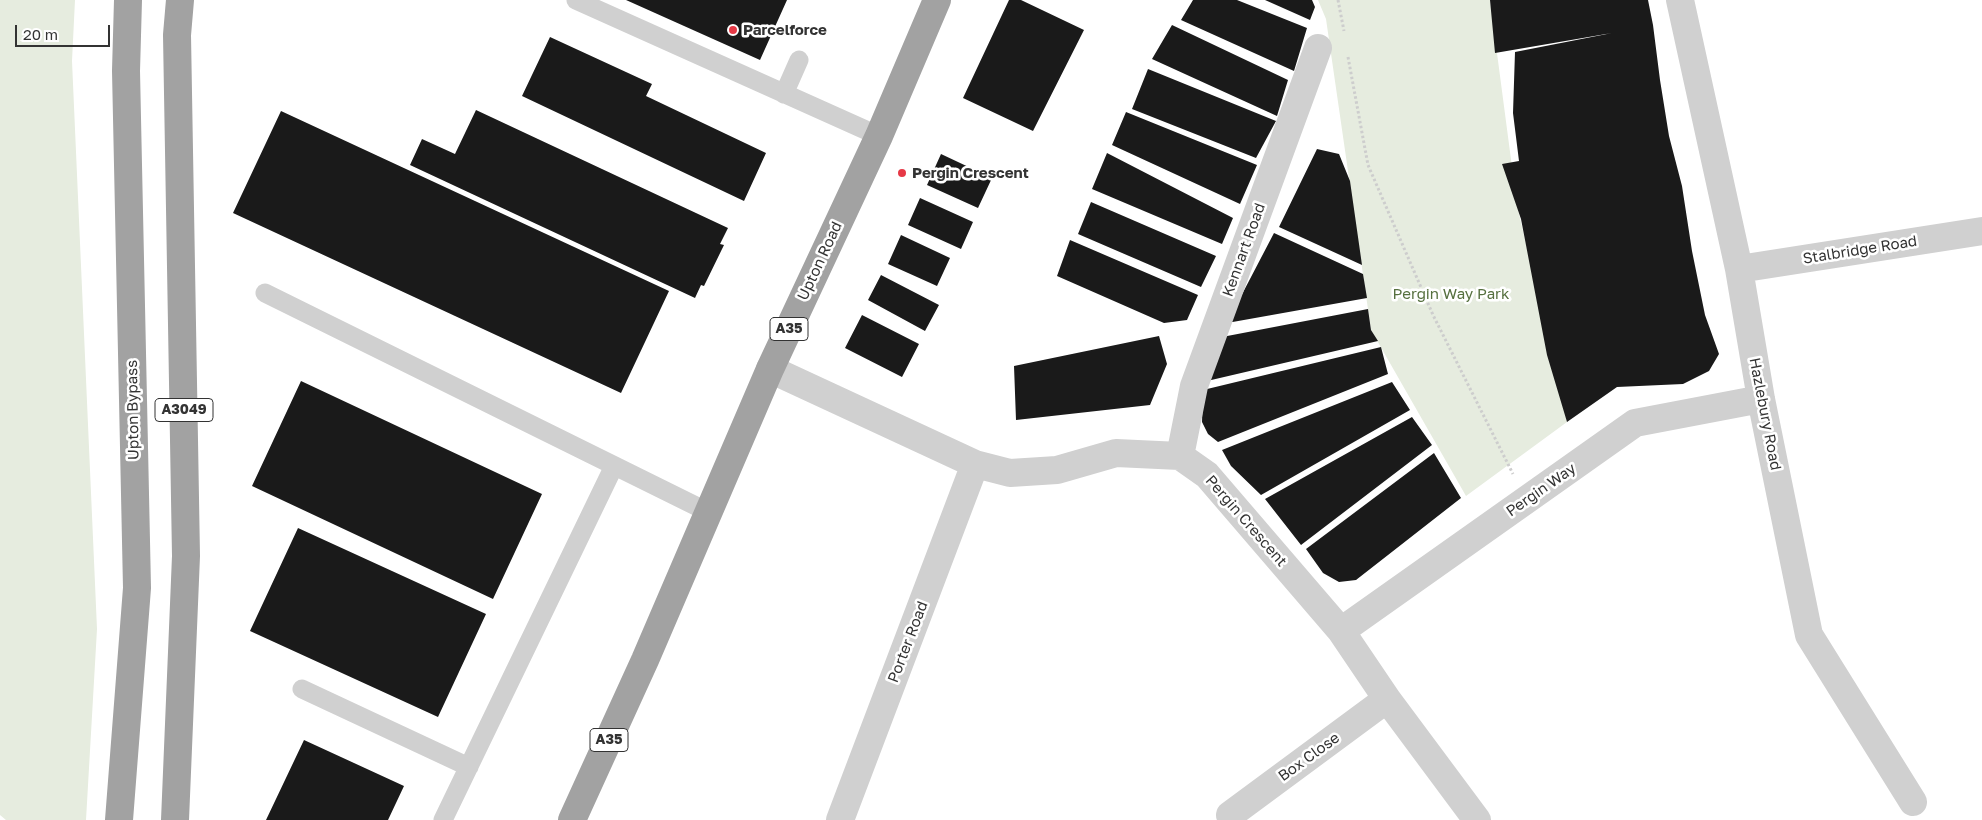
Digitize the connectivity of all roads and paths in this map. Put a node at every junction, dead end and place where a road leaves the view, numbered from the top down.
1 (128, 0) edge
2 (180, 0) edge
3 (576, 0) edge
4 (938, 0) edge
5 (1338, 0) edge
6 (1680, 0) edge
7 (1345, 39) dead end
8 (1318, 48) dead end
9 (1347, 48) dead end
10 (799, 60) dead end
11 (784, 94) junction
12 (879, 136) junction
13 (1982, 231) edge
14 (1739, 269) junction
15 (265, 293) dead end
16 (770, 369) junction
17 (1762, 399) junction
18 (1180, 456) junction
19 (975, 464) junction
20 (614, 466) junction
21 (1528, 499) junction
22 (708, 512) junction
23 (1341, 631) junction
24 (302, 689) dead end
25 (1388, 699) junction
26 (469, 768) junction
27 (1913, 802) dead end
28 (1230, 815) dead end
29 (119, 820) edge
30 (175, 820) edge
31 (443, 820) edge
32 (572, 820) edge
33 (840, 820) edge
34 (1476, 820) edge

1 - 29 highway, Upton Bypass / A3049
2 - 30 highway, A3049
3 - 11 lane
4 - 12 highway, Upton Road / A35
5 - 7 path
6 - 14 street, Hazlebury Road
8 - 18 street, Kennart Road
9 - 21 path
10 - 11 lane
11 - 12 lane
12 - 16 highway, Upton Road / A35
13 - 14 street, Stalbridge Road
14 - 17 street, Hazlebury Road
15 - 20 lane
16 - 19 street
16 - 22 highway, Upton Road / A35
17 - 21 street, Pergin Way
17 - 27 street, Hazlebury Road
18 - 19 street
18 - 23 street, Pergin Crescent
19 - 33 street, Porter Road
20 - 22 lane
20 - 26 lane
21 - 23 street, Pergin Way
22 - 32 highway, Upton Road / A35
23 - 25 street, Pergin Crescent
24 - 26 lane
25 - 28 street, Box Close
25 - 34 street, Pergin Crescent
26 - 31 lane

